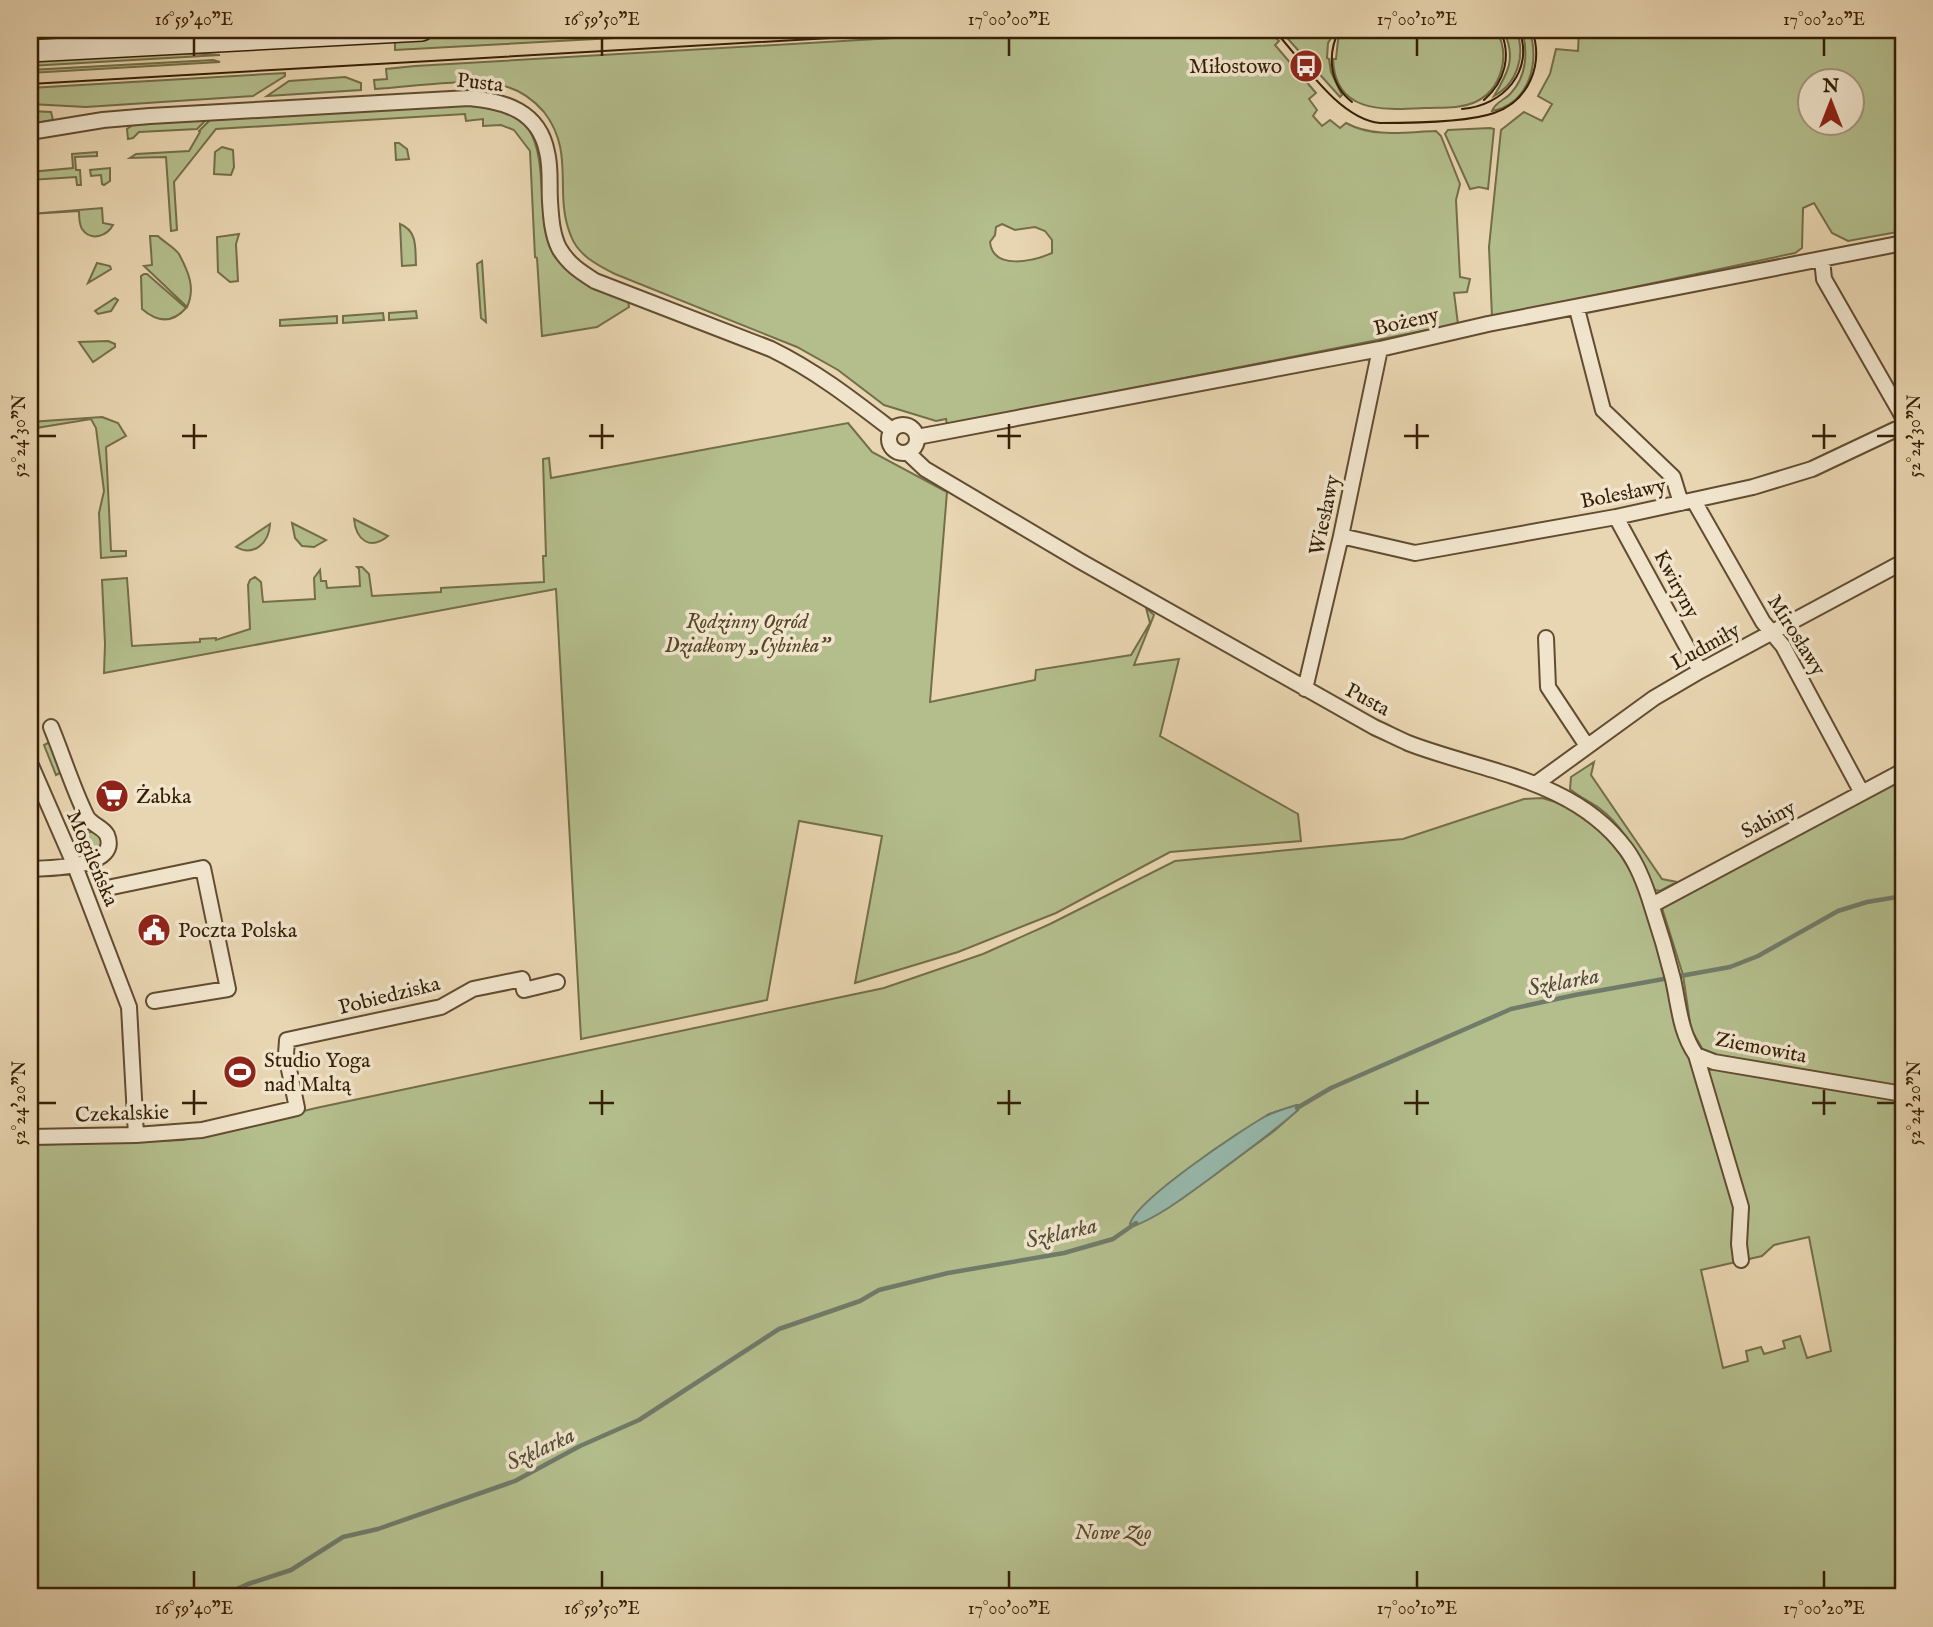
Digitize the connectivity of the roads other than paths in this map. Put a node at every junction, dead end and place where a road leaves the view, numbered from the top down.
1 (422, 30) edge
2 (30, 51) edge
3 (30, 132) edge
4 (1903, 243) edge
5 (1822, 259) junction
6 (1577, 309) junction
7 (1380, 349) junction
8 (1903, 417) edge
9 (1903, 426) edge
10 (892, 430) junction
11 (917, 437) junction
12 (908, 453) junction
13 (1688, 502) junction
14 (1616, 517) junction
15 (1341, 536) junction
16 (1903, 562) edge
17 (1772, 632) junction
18 (1546, 638) dead end
19 (1700, 671) junction
20 (1306, 689) junction
21 (51, 727) dead end
22 (1587, 746) junction
23 (30, 763) edge
24 (1903, 771) edge
25 (1537, 783) junction
26 (1862, 793) junction
27 (75, 866) junction
28 (30, 869) edge
29 (112, 887) dead end
30 (1652, 905) junction
31 (557, 982) dead end
32 (154, 1000) dead end
33 (1696, 1055) junction
34 (1903, 1094) edge
35 (297, 1108) joint
36 (136, 1135) junction
37 (30, 1137) edge
38 (1741, 1261) dead end

1 - 2 main road
3 - 10 street, Pusta
4 - 5 street, Bożeny
5 - 6 street, Bożeny
5 - 8 street
6 - 7 street, Bożeny
6 - 13 street, Mirosławy
7 - 11 street, Bożeny
7 - 15 street, Wiesławy
9 - 13 street, Bolesławy
10 - 11 street
10 - 12 street
11 - 12 street
12 - 20 street, Pusta
13 - 14 street, Bolesławy
13 - 17 street, Mirosławy
14 - 15 street, Bolesławy
14 - 19 street, Kwiryny
15 - 20 street, Wiesławy
16 - 17 street, Ludmiły
17 - 19 street, Ludmiły
17 - 26 street, Mirosławy
18 - 22 street
19 - 22 street, Ludmiły
20 - 25 street, Pusta
21 - 27 street
22 - 25 street, Ludmiły
23 - 27 street, Mogileńska
24 - 26 street, Sabiny
25 - 30 street, Pusta
26 - 30 street, Sabiny
27 - 28 street
27 - 36 street, Mogileńska
29 - 32 street
30 - 33 street, Pusta
31 - 35 street, Pobiedziska
33 - 34 street, Ziemowita
33 - 38 street, Ziemowita
35 - 36 street, Czekalskie
36 - 37 street, Czekalskie

